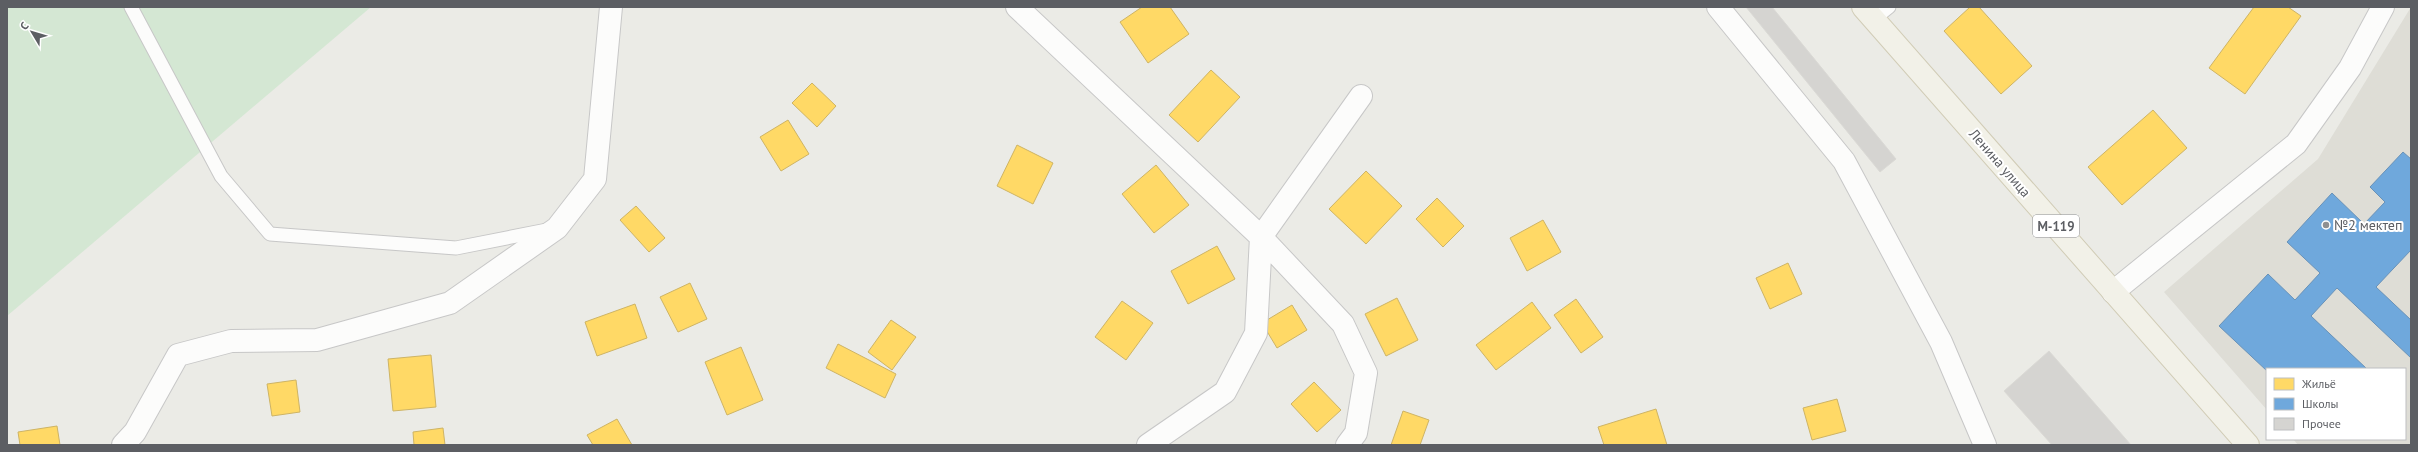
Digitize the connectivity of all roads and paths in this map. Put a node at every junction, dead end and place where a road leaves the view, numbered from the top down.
1 (130, 7) edge
2 (611, 7) edge
3 (1018, 7) edge
4 (1718, 7) edge
5 (2383, 7) edge
6 (1875, 11) edge
7 (1362, 96) dead end
8 (557, 228) junction
9 (1261, 237) junction
10 (2113, 292) junction
11 (123, 445) edge
12 (1148, 445) edge
13 (1347, 445) edge
14 (1985, 445) edge
15 (2248, 445) edge

1 - 8 lane
2 - 8 street
3 - 9 street
4 - 14 street
5 - 10 street
6 - 10 main road, Ленина улица / М-119
7 - 9 street
8 - 11 street
9 - 12 street
9 - 13 street
10 - 15 main road, Ленина улица / М-119

